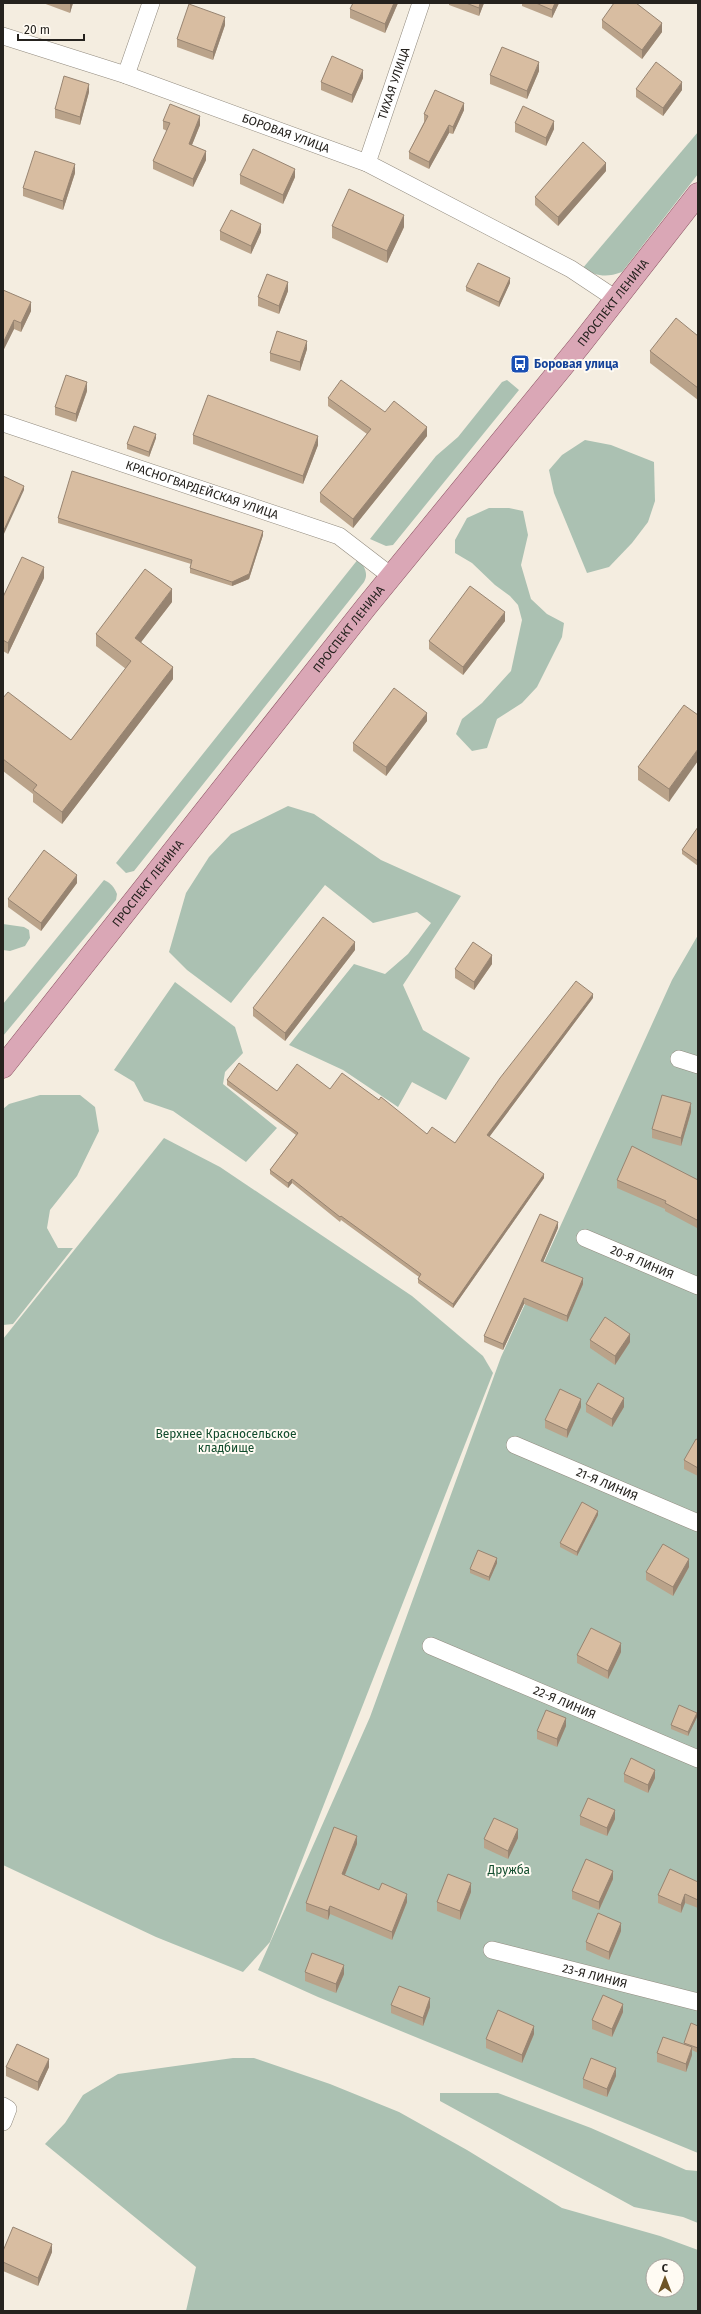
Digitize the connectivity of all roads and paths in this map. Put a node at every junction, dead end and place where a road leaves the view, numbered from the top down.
1 (151, 3) edge
2 (421, 3) edge
3 (3, 36) edge
4 (126, 75) junction
5 (367, 163) junction
6 (698, 194) edge
7 (616, 299) junction
8 (3, 423) edge
9 (391, 576) junction
10 (679, 1059) dead end
11 (698, 1065) edge
12 (3, 1067) edge
13 (585, 1238) dead end
14 (698, 1286) edge
15 (515, 1445) dead end
16 (698, 1523) edge
17 (431, 1646) dead end
18 (698, 1759) edge
19 (492, 1950) dead end
20 (698, 2002) edge

1 - 4 street
2 - 5 street, ТИХАЯ УЛИЦА
3 - 4 street, БОРОВАЯ УЛИЦА
4 - 5 street, БОРОВАЯ УЛИЦА
5 - 7 street, БОРОВАЯ УЛИЦА
6 - 7 main road, ПРОСПЕКТ ЛЕНИНА
7 - 9 main road, ПРОСПЕКТ ЛЕНИНА
8 - 9 street, КРАСНОГВАРДЕЙСКАЯ УЛИЦА
9 - 12 main road, ПРОСПЕКТ ЛЕНИНА
10 - 11 street
13 - 14 street, 20-Я ЛИНИЯ
15 - 16 street, 21-Я ЛИНИЯ
17 - 18 street, 22-Я ЛИНИЯ
19 - 20 street, 23-Я ЛИНИЯ

